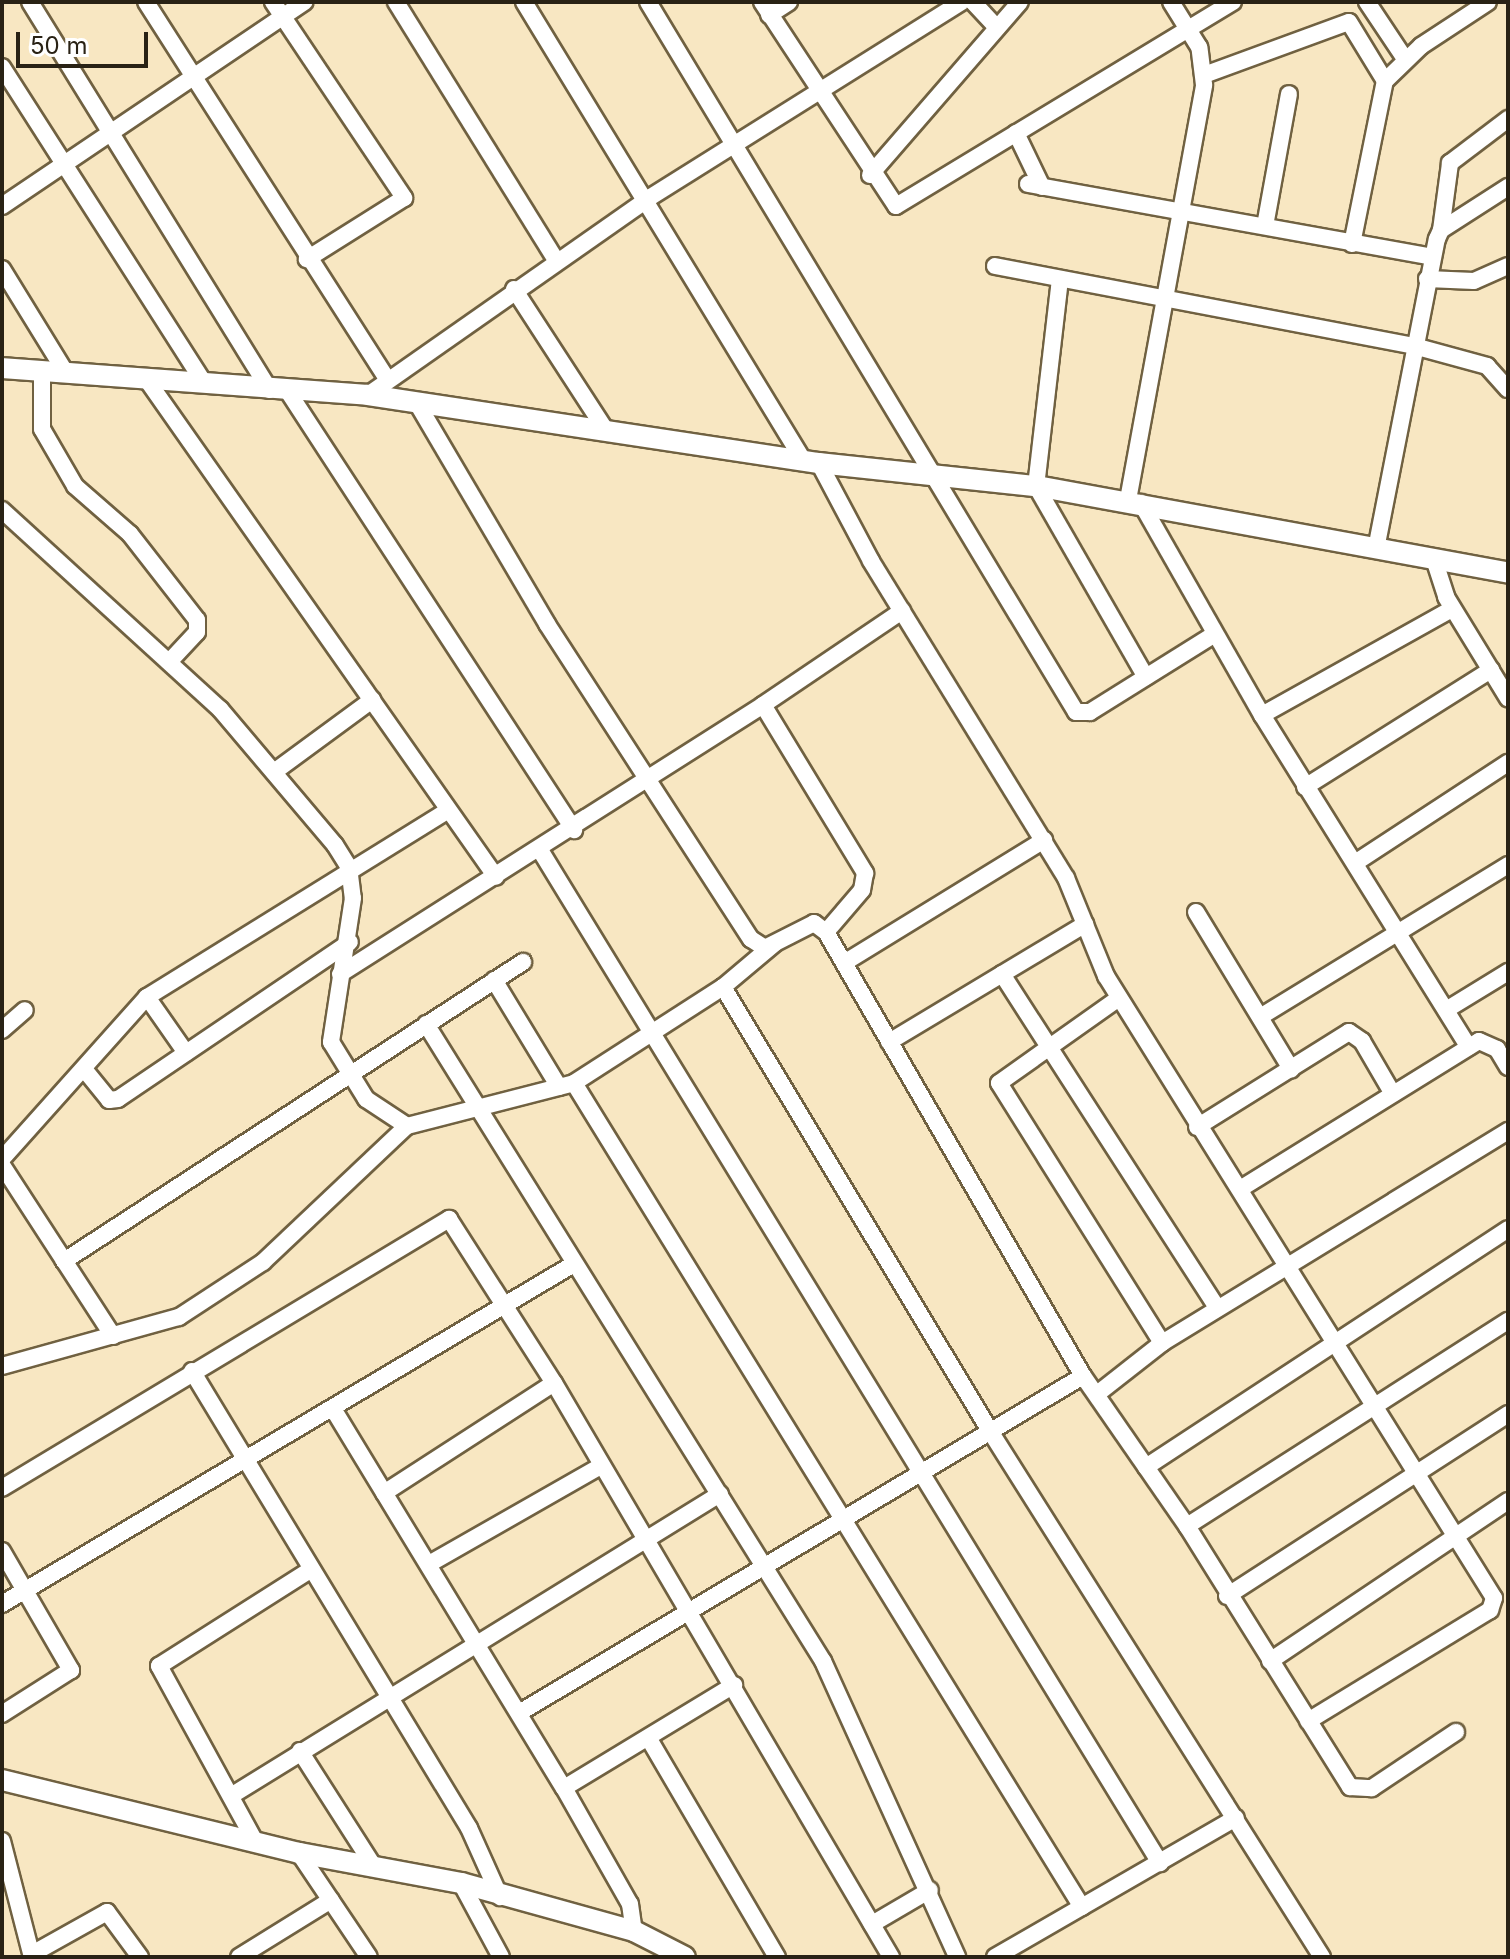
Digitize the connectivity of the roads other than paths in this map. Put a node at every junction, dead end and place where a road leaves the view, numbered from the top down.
1 (30, 2) edge
2 (146, 2) edge
3 (273, 2) edge
4 (305, 2) edge
5 (396, 2) edge
6 (524, 2) edge
7 (648, 2) edge
8 (789, 2) edge
9 (962, 2) edge
10 (973, 2) edge
11 (1020, 2) edge
12 (1171, 2) edge
13 (1233, 2) edge
14 (1367, 2) edge
15 (1488, 2) edge
16 (765, 8) edge
17 (1461, 9) edge
18 (282, 17) junction
19 (997, 28) junction
20 (1188, 28) junction
21 (1405, 59) junction
22 (2, 67) edge
23 (194, 75) junction
24 (1204, 75) junction
25 (1385, 81) junction
26 (1289, 94) dead end
27 (820, 95) junction
28 (1508, 119) edge
29 (113, 132) junction
30 (1016, 133) junction
31 (739, 144) junction
32 (67, 162) junction
33 (870, 175) junction
34 (1508, 187) edge
35 (649, 198) junction
36 (2, 206) edge
37 (1179, 212) junction
38 (1265, 226) junction
39 (1441, 230) junction
40 (1352, 244) junction
41 (1432, 257) junction
42 (307, 259) junction
43 (556, 260) junction
44 (995, 266) dead end
45 (1508, 266) edge
46 (2, 269) edge
47 (1060, 279) junction
48 (1427, 279) junction
49 (514, 289) junction
50 (1162, 300) junction
51 (1414, 346) junction
52 (2, 368) edge
53 (42, 371) junction
54 (66, 373) junction
55 (147, 380) junction
56 (388, 380) junction
57 (204, 383) junction
58 (1508, 389) edge
59 (280, 391) junction
60 (368, 395) junction
61 (417, 403) junction
62 (607, 432) junction
63 (811, 462) junction
64 (933, 477) junction
65 (1036, 486) junction
66 (1135, 502) junction
67 (2, 510) edge
68 (1376, 549) junction
69 (1434, 559) junction
70 (1508, 573) edge
71 (1452, 609) junction
72 (902, 611) junction
73 (1215, 634) junction
74 (170, 661) junction
75 (1491, 670) junction
76 (1146, 677) junction
77 (1508, 698) edge
78 (372, 700) junction
79 (763, 705) junction
80 (1262, 715) junction
81 (1508, 763) edge
82 (274, 772) junction
83 (649, 778) junction
84 (1305, 787) junction
85 (447, 811) junction
86 (574, 830) junction
87 (1044, 840) junction
88 (540, 850) junction
89 (1355, 863) junction
90 (1508, 865) edge
91 (349, 867) junction
92 (496, 877) junction
93 (1196, 912) dead end
94 (1085, 924) junction
95 (826, 932) junction
96 (1399, 932) junction
97 (350, 942) junction
98 (774, 944) junction
99 (523, 962) dead end
100 (844, 963) junction
101 (1508, 972) edge
102 (340, 974) junction
103 (1002, 974) junction
104 (494, 980) junction
105 (723, 987) junction
106 (147, 997) junction
107 (1119, 998) junction
108 (25, 1010) dead end
109 (1446, 1010) junction
110 (1260, 1017) junction
111 (426, 1024) junction
112 (2, 1030) edge
113 (652, 1035) junction
114 (889, 1042) junction
115 (1047, 1044) junction
116 (1469, 1047) junction
117 (186, 1053) junction
118 (1508, 1067) edge
119 (84, 1069) junction
120 (1291, 1069) junction
121 (346, 1077) junction
122 (566, 1085) junction
123 (1393, 1094) junction
124 (475, 1109) junction
125 (407, 1126) junction
126 (1197, 1127) junction
127 (1508, 1131) edge
128 (2, 1159) edge
129 (2, 1165) edge
130 (1240, 1189) junction
131 (1508, 1229) edge
132 (64, 1261) junction
133 (1288, 1263) junction
134 (572, 1265) junction
135 (504, 1305) junction
136 (1217, 1308) junction
137 (1508, 1321) edge
138 (113, 1336) junction
139 (1162, 1343) junction
140 (1335, 1343) junction
141 (2, 1366) edge
142 (192, 1371) junction
143 (1083, 1376) junction
144 (554, 1383) junction
145 (1097, 1394) junction
146 (1371, 1407) junction
147 (335, 1412) junction
148 (1508, 1414) edge
149 (990, 1431) junction
150 (242, 1462) junction
151 (601, 1466) junction
152 (1146, 1467) junction
153 (917, 1473) junction
154 (1417, 1474) junction
155 (2, 1488) edge
156 (384, 1493) junction
157 (720, 1494) junction
158 (1508, 1501) edge
159 (842, 1516) junction
160 (1187, 1526) junction
161 (642, 1536) junction
162 (1454, 1537) junction
163 (2, 1551) edge
164 (429, 1564) junction
165 (766, 1567) junction
166 (310, 1570) junction
167 (25, 1590) junction
168 (1227, 1596) junction
169 (2, 1604) edge
170 (690, 1612) junction
171 (473, 1640) junction
172 (1270, 1661) junction
173 (734, 1685) junction
174 (387, 1695) junction
175 (519, 1713) junction
176 (2, 1714) edge
177 (1308, 1721) junction
178 (1456, 1732) dead end
179 (649, 1739) junction
180 (300, 1751) junction
181 (2, 1780) edge
182 (564, 1788) junction
183 (234, 1794) junction
184 (1236, 1818) junction
185 (2, 1841) edge
186 (256, 1843) junction
187 (299, 1853) junction
188 (1160, 1863) junction
189 (373, 1865) junction
190 (461, 1883) junction
191 (930, 1890) junction
192 (500, 1897) junction
193 (331, 1900) junction
194 (1082, 1907) junction
195 (872, 1924) junction
196 (634, 1931) junction
197 (250, 1954) edge
198 (673, 1955) edge
199 (32, 1956) edge
200 (140, 1957) edge
201 (369, 1957) edge
202 (501, 1957) edge
203 (777, 1957) edge
204 (891, 1957) edge
205 (957, 1957) edge
206 (995, 1957) edge
207 (1322, 1957) edge

1 - 29 street
2 - 23 street
3 - 18 street
4 - 18 street
5 - 43 street
6 - 35 street
7 - 31 street
8 - 16 street
9 - 27 street
10 - 19 street
11 - 19 street
12 - 20 street
13 - 20 street
14 - 21 street
15 - 17 street
16 - 27 street
17 - 21 street
18 - 23 street
18 - 42 street
19 - 33 street
20 - 24 street
20 - 30 street
21 - 25 street
22 - 32 street
23 - 29 street
23 - 42 street
24 - 25 street
24 - 37 street
25 - 40 street
26 - 38 street
27 - 31 street
27 - 33 street
28 - 39 street
29 - 32 street
29 - 59 street
30 - 33 street
30 - 37 street
31 - 35 street
31 - 64 street
32 - 36 street
32 - 57 street
34 - 39 street
35 - 43 street
35 - 63 street
37 - 38 street
37 - 50 street
38 - 40 street
39 - 41 street
40 - 41 street
41 - 48 street
42 - 56 street
43 - 49 street
44 - 47 street
45 - 48 street
46 - 54 street
47 - 50 street
47 - 65 street
48 - 51 street
49 - 56 street
49 - 62 street
50 - 51 street
50 - 66 street
51 - 58 street
51 - 68 street
52 - 53 street
53 - 54 street
53 - 74 street
54 - 55 street
55 - 57 street
55 - 78 street
56 - 60 street
57 - 59 street
59 - 60 street
59 - 86 street
60 - 61 street
61 - 62 street
61 - 83 street
62 - 63 street
63 - 64 street
63 - 72 street
64 - 65 street
64 - 76 street
65 - 66 street
65 - 76 street
66 - 68 street
66 - 73 street
67 - 74 street
68 - 69 street
69 - 70 street
69 - 71 street
71 - 75 street
71 - 80 street
72 - 79 street
72 - 87 street
73 - 76 street
73 - 80 street
74 - 82 street
75 - 77 street
75 - 84 street
78 - 82 street
78 - 85 street
79 - 83 street
79 - 95 street
80 - 84 street
81 - 89 street
82 - 91 street
83 - 86 street
83 - 98 street
84 - 89 street
85 - 91 street
85 - 92 street
86 - 88 street
87 - 94 street
87 - 100 street
88 - 92 street
88 - 113 street
89 - 96 street
90 - 96 street
91 - 97 street
91 - 106 street
92 - 102 street
93 - 110 street
94 - 103 street
94 - 107 street
95 - 98 street
95 - 100 street
96 - 109 street
96 - 110 street
97 - 102 street
97 - 117 street
98 - 105 street
99 - 104 street
100 - 114 street
101 - 109 street
102 - 121 street
103 - 114 street
103 - 115 street
104 - 111 street
104 - 122 street
105 - 113 street
105 - 149 street
106 - 117 street
106 - 119 street
107 - 115 street
107 - 126 street
108 - 112 street
109 - 116 street
110 - 120 street
111 - 121 street
111 - 124 street
113 - 122 street
113 - 153 street
114 - 143 street
115 - 136 street
115 - 139 street
116 - 118 street
116 - 123 street
117 - 119 street
119 - 128 street
120 - 123 street
120 - 126 street
121 - 125 street
121 - 132 street
122 - 124 street
122 - 159 street
123 - 130 street
124 - 125 street
124 - 134 street
125 - 138 street
126 - 130 street
127 - 133 street
129 - 132 street
130 - 133 street
131 - 140 street
132 - 138 street
133 - 136 street
133 - 140 street
134 - 135 street
134 - 157 street
135 - 142 street
135 - 144 street
135 - 147 street
136 - 139 street
137 - 146 street
138 - 141 street
139 - 145 street
140 - 146 street
140 - 152 street
142 - 150 street
142 - 155 street
143 - 145 street
143 - 149 street
144 - 151 street
144 - 156 street
145 - 152 street
146 - 154 street
146 - 160 street
147 - 150 street
147 - 156 street
148 - 154 street
149 - 153 street
149 - 184 street
150 - 166 street
150 - 167 street
151 - 161 street
151 - 164 street
152 - 160 street
153 - 159 street
153 - 188 street
154 - 162 street
154 - 168 street
156 - 164 street
157 - 161 street
157 - 165 street
158 - 162 street
159 - 165 street
159 - 194 street
160 - 168 street
161 - 170 street
161 - 171 street
162 - 172 street
162 - 177 street
163 - 167 street
164 - 171 street
165 - 170 street
165 - 191 street
166 - 174 street
166 - 183 street
167 - 169 street
167 - 176 street
168 - 172 street
170 - 173 street
170 - 175 street
171 - 174 street
171 - 175 street
172 - 177 street
173 - 179 street
173 - 195 street
174 - 180 street
174 - 192 street
175 - 182 street
177 - 178 street
179 - 182 street
179 - 203 street
180 - 183 street
180 - 189 street
181 - 186 street
182 - 196 street
183 - 186 street
184 - 188 street
184 - 207 street
185 - 199 street
186 - 187 street
187 - 189 street
187 - 193 street
188 - 194 street
189 - 190 street
190 - 192 street
190 - 202 street
191 - 195 street
191 - 205 street
192 - 196 street
193 - 197 street
193 - 201 street
194 - 206 street
195 - 204 street
196 - 198 street
199 - 200 street

